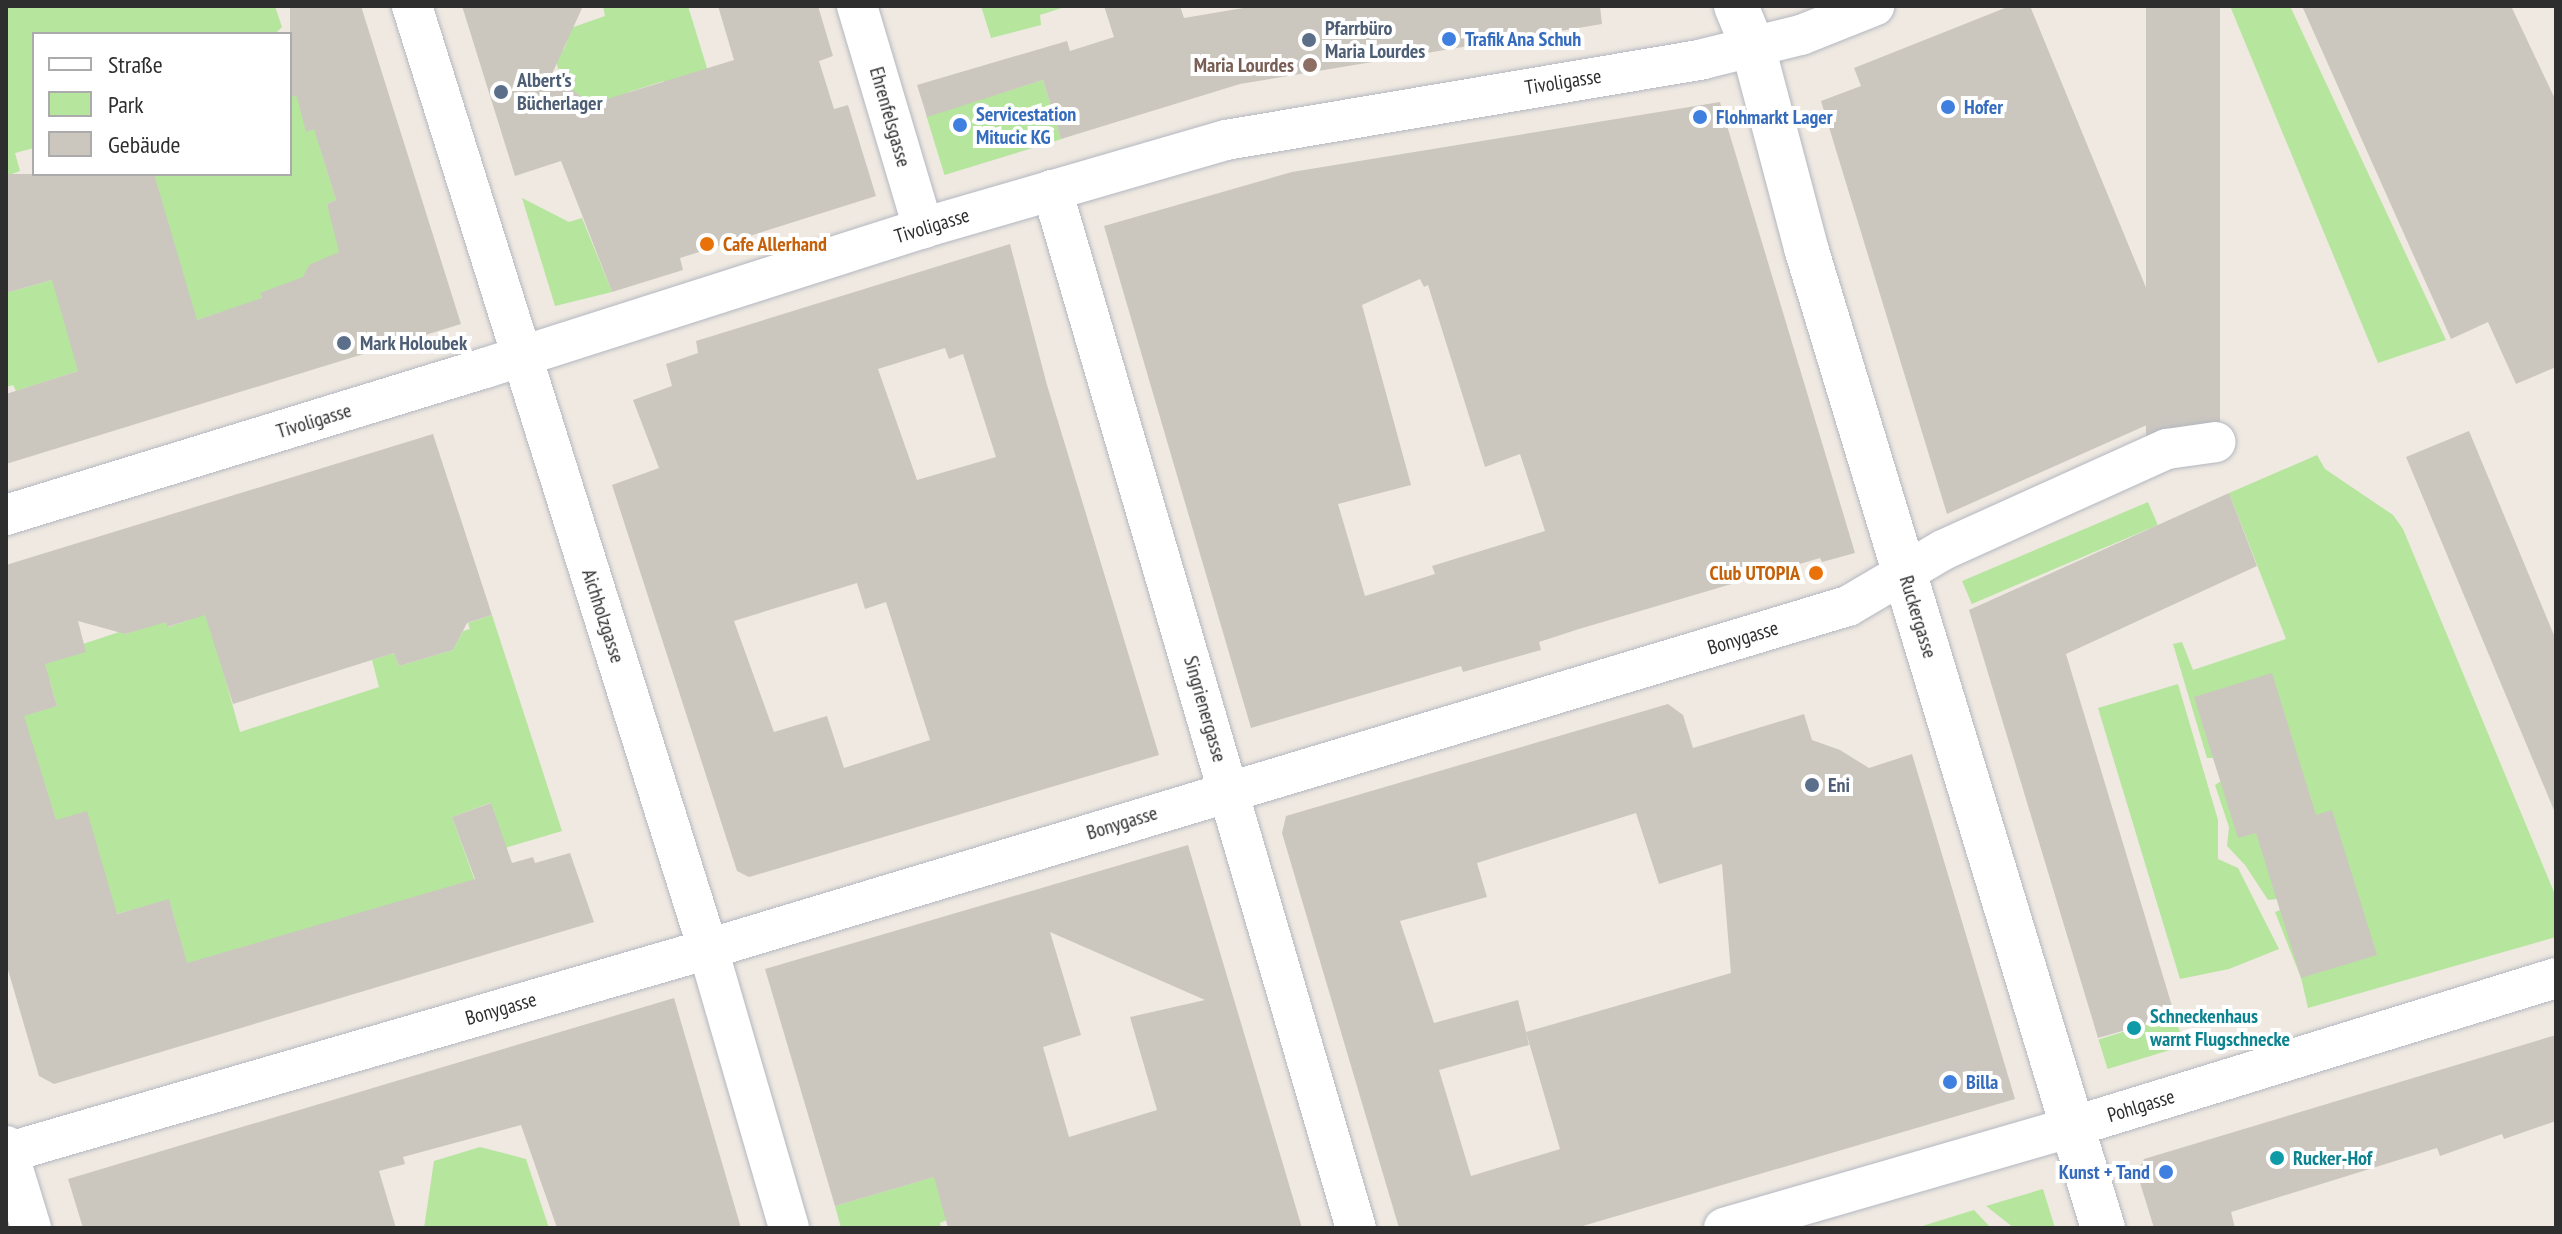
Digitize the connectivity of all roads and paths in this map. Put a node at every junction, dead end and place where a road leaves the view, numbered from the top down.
1 (412, 6) edge
2 (857, 6) edge
3 (1736, 6) edge
4 (1874, 6) edge
5 (1753, 47) junction
6 (1052, 190) junction
7 (923, 228) junction
8 (522, 357) junction
9 (2216, 442) dead end
10 (6, 515) edge
11 (1905, 573) junction
12 (1228, 790) junction
13 (708, 949) junction
14 (2556, 978) edge
15 (2072, 1127) junction
16 (7, 1150) edge
17 (31, 1228) edge
18 (789, 1228) edge
19 (1356, 1228) edge
20 (1724, 1228) edge
21 (2103, 1228) edge

1 - 8 street, Aichholzgasse
2 - 7 street, Ehrenfelsgasse
3 - 5 main road, Ruckergasse
4 - 5 street, Tivoligasse
5 - 6 street, Tivoligasse
5 - 11 main road, Ruckergasse
6 - 7 street, Tivoligasse
6 - 12 street, Singrienergasse
7 - 8 street, Tivoligasse
8 - 10 street, Tivoligasse
8 - 13 street, Aichholzgasse
9 - 11 street, Bonygasse
11 - 12 street, Bonygasse
11 - 15 main road, Ruckergasse
12 - 13 street, Bonygasse
12 - 19 street, Singrienergasse
13 - 16 street, Bonygasse
13 - 18 street, Aichholzgasse
14 - 15 street, Pohlgasse
15 - 20 street, Pohlgasse
15 - 21 main road, Ruckergasse
16 - 17 street

